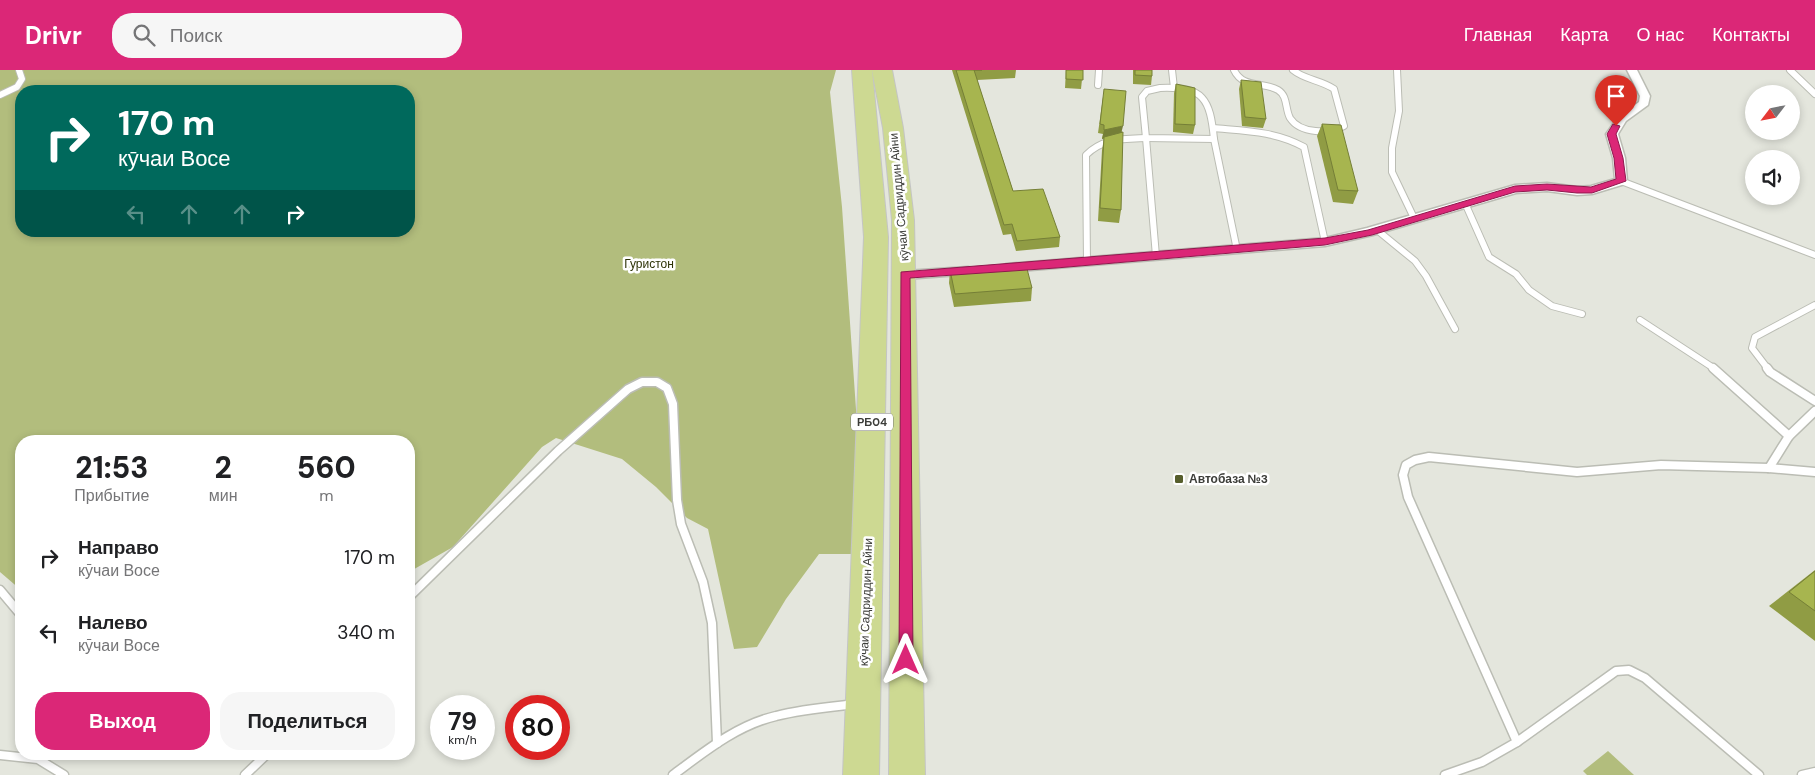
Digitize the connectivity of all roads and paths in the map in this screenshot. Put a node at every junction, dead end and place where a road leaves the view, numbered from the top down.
1 (19, 70) edge
2 (862, 70) edge
3 (882, 70) edge
4 (1099, 70) edge
5 (1172, 70) edge
6 (1234, 70) edge
7 (1293, 70) edge
8 (1397, 70) edge
9 (1632, 70) edge
10 (1790, 70) edge
11 (19, 85) edge
12 (1098, 85) dead end
13 (1174, 88) junction
14 (15, 89) edge
15 (1815, 94) edge
16 (0, 95) edge
17 (1212, 128) junction
18 (1146, 139) junction
19 (1214, 139) junction
20 (1621, 181) junction
21 (1465, 202) junction
22 (1414, 218) junction
23 (1377, 230) junction
24 (1325, 242) junction
25 (1237, 250) junction
26 (1815, 255) edge
27 (1156, 256) junction
28 (1087, 262) junction
29 (996, 269) edge
30 (977, 270) edge
31 (905, 275) junction
32 (1815, 305) edge
33 (1582, 314) dead end
34 (1640, 320) dead end
35 (1455, 329) dead end
36 (1815, 401) edge
37 (1815, 411) edge
38 (1789, 436) junction
39 (1769, 468) junction
40 (1815, 472) edge
41 (0, 590) edge
42 (415, 591) edge
43 (15, 608) edge
44 (863, 703) junction
45 (1517, 742) junction
46 (717, 744) junction
47 (0, 755) edge
48 (15, 757) edge
49 (40, 760) edge
50 (261, 760) edge
51 (1815, 772) edge
52 (64, 775) edge
53 (245, 775) edge
54 (673, 775) edge
55 (861, 775) edge
56 (906, 775) edge
57 (1445, 775) edge
58 (1759, 775) edge
59 (1802, 775) edge

1 - 11 lane
2 - 44 highway, кӯчаи Садриддин Айни / РБ04
3 - 31 highway, кӯчаи Садриддин Айни / РБ04
4 - 12 lane
5 - 13 lane
6 - 7 lane
8 - 22 lane
9 - 20 street
10 - 15 lane
13 - 17 lane
13 - 18 lane
14 - 16 lane
17 - 19 lane
17 - 24 lane
18 - 19 lane
18 - 27 lane
18 - 28 lane
19 - 25 lane
20 - 21 street
20 - 26 lane
21 - 22 street
21 - 33 lane
22 - 23 street
23 - 24 street
23 - 35 lane
24 - 25 street
25 - 27 street
27 - 28 street
28 - 29 street
30 - 31 street
31 - 56 highway, кӯчаи Садриддин Айни / РБ04
32 - 36 lane
34 - 38 lane
37 - 38 lane
38 - 39 lane
39 - 40 lane
39 - 45 lane
41 - 43 lane
42 - 46 lane
44 - 46 lane
44 - 55 highway, кӯчаи Садриддин Айни / РБ04
45 - 57 lane
45 - 58 lane
46 - 54 lane
47 - 48 lane
49 - 52 lane
50 - 53 lane
51 - 59 lane

